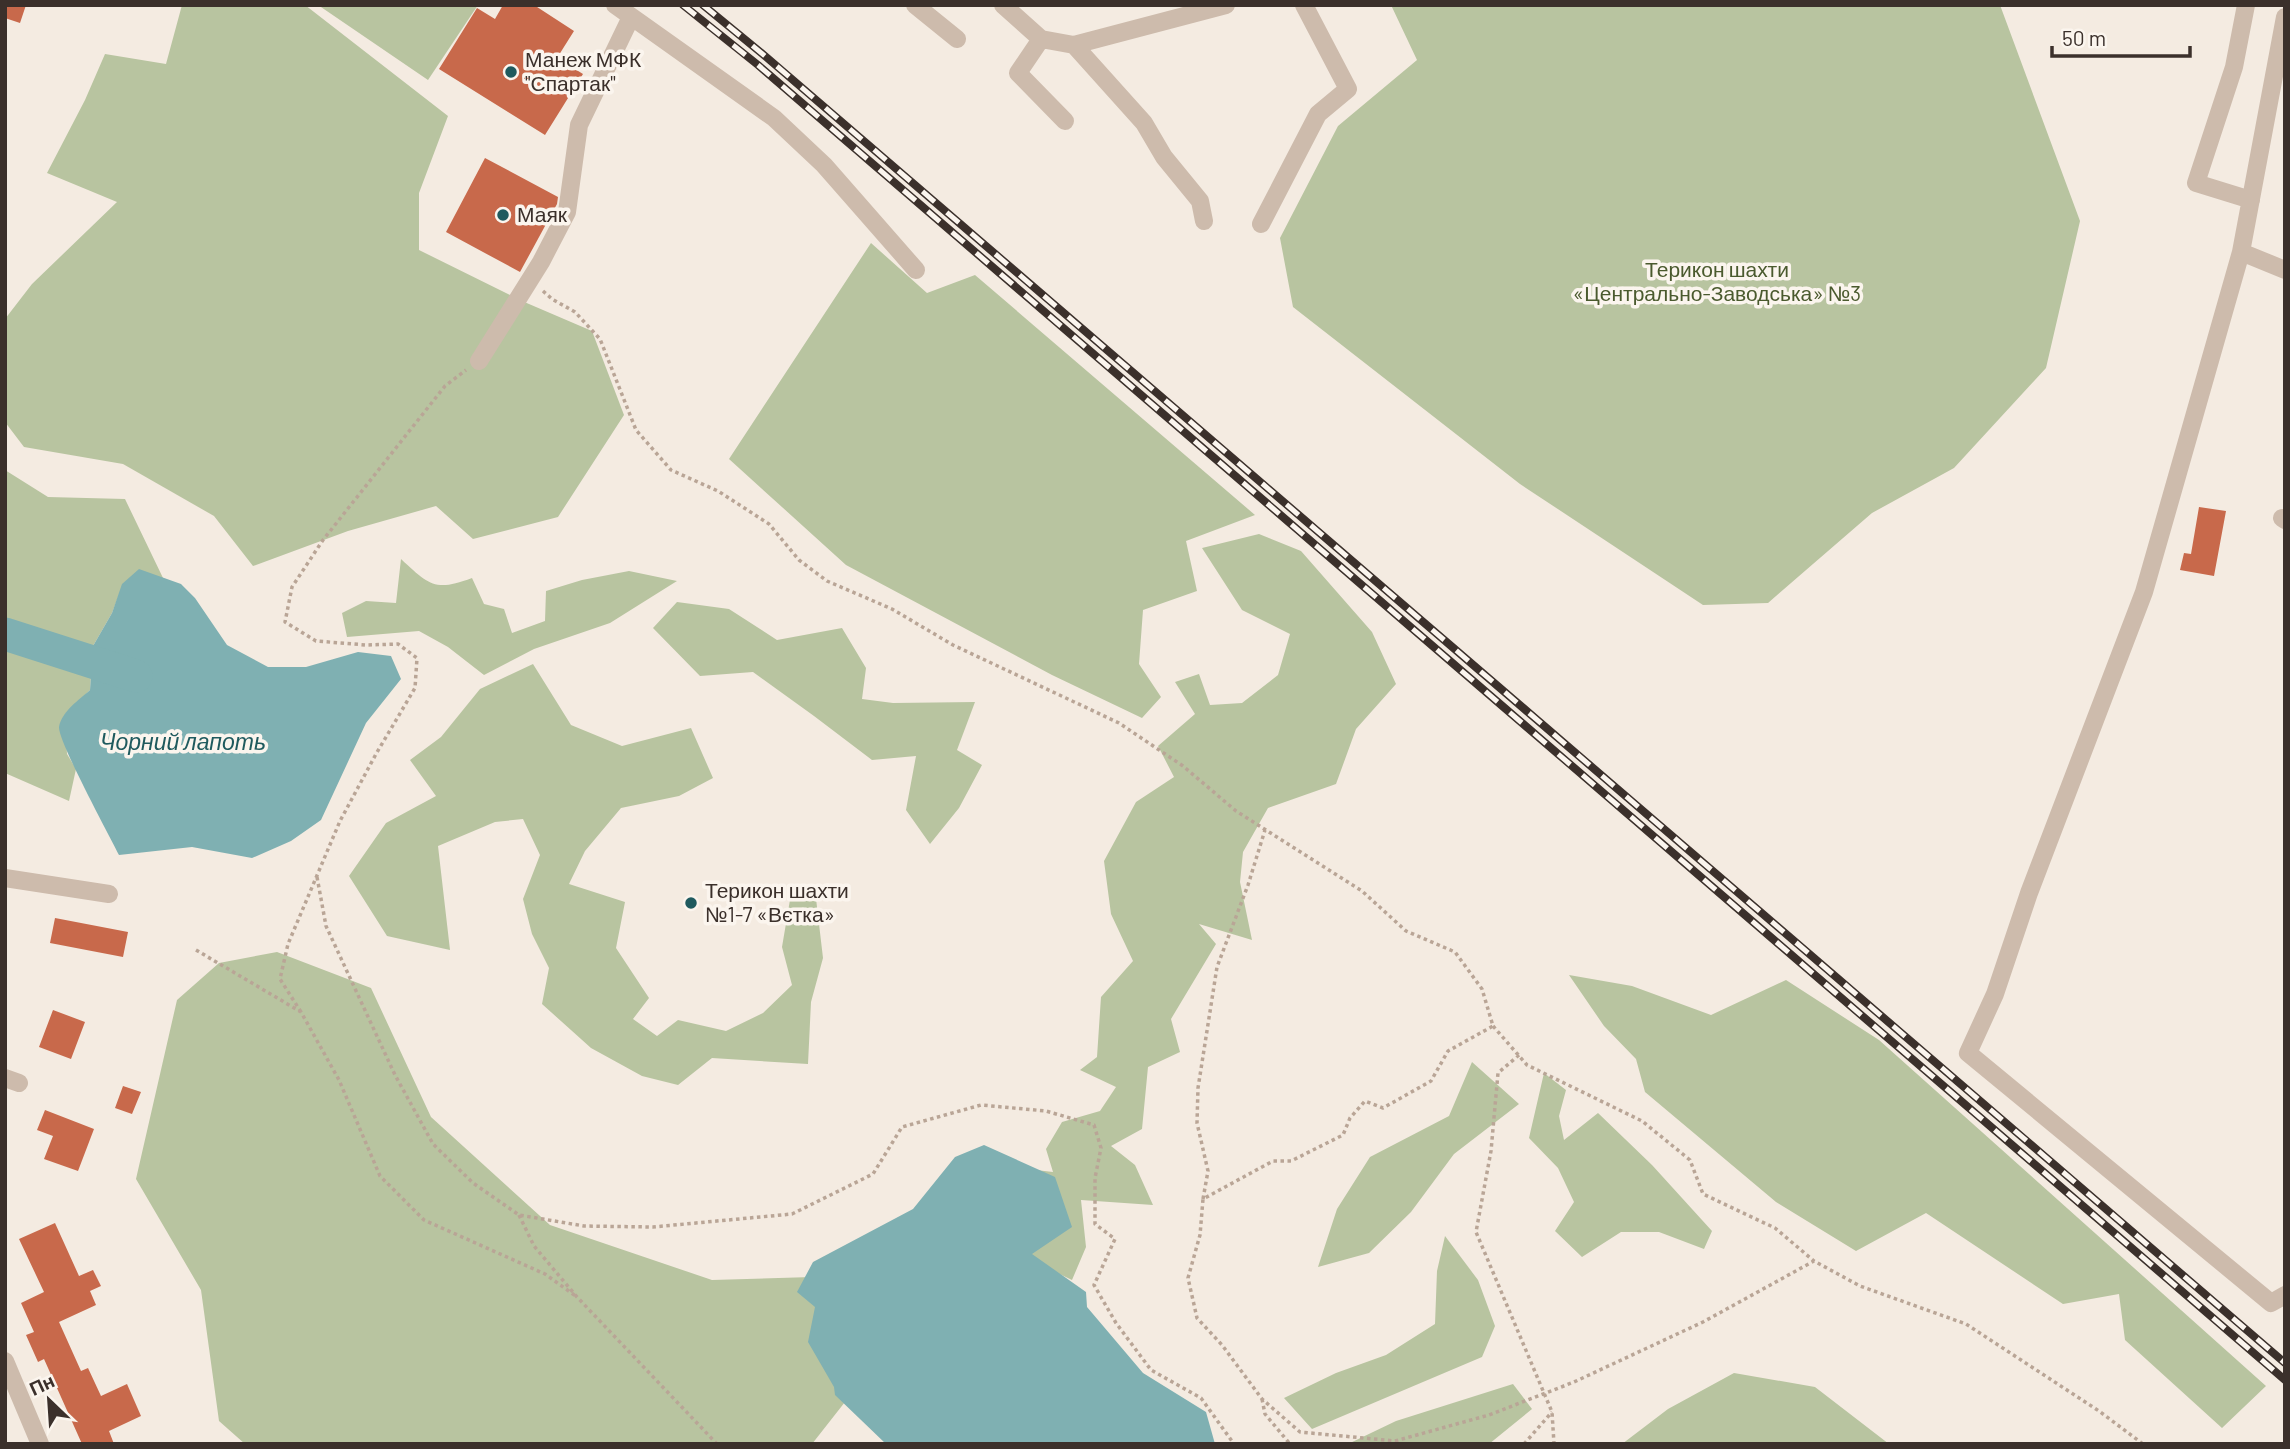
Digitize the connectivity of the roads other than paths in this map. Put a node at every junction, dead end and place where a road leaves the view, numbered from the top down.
1 (615, 5) edge
2 (915, 5) edge
3 (1003, 5) edge
4 (1226, 5) edge
5 (1304, 5) edge
6 (2246, 5) edge
7 (631, 16) junction
8 (2285, 17) edge
9 (957, 39) dead end
10 (1041, 39) junction
11 (1074, 45) junction
12 (1065, 121) dead end
13 (2251, 200) junction
14 (1204, 221) dead end
15 (1261, 224) dead end
16 (2241, 252) junction
17 (916, 270) dead end
18 (2285, 270) edge
19 (479, 361) road end
20 (5, 878) edge
21 (109, 894) dead end
22 (2285, 1295) edge
23 (6, 1363) edge
24 (40, 1444) edge

1 - 7 street
2 - 9 street
3 - 10 street
4 - 11 street
5 - 15 street
6 - 13 street
7 - 17 street
7 - 19 street
8 - 13 street
10 - 11 street
10 - 12 street
11 - 14 street
13 - 16 street
16 - 18 street
16 - 22 street
20 - 21 street
23 - 24 street

